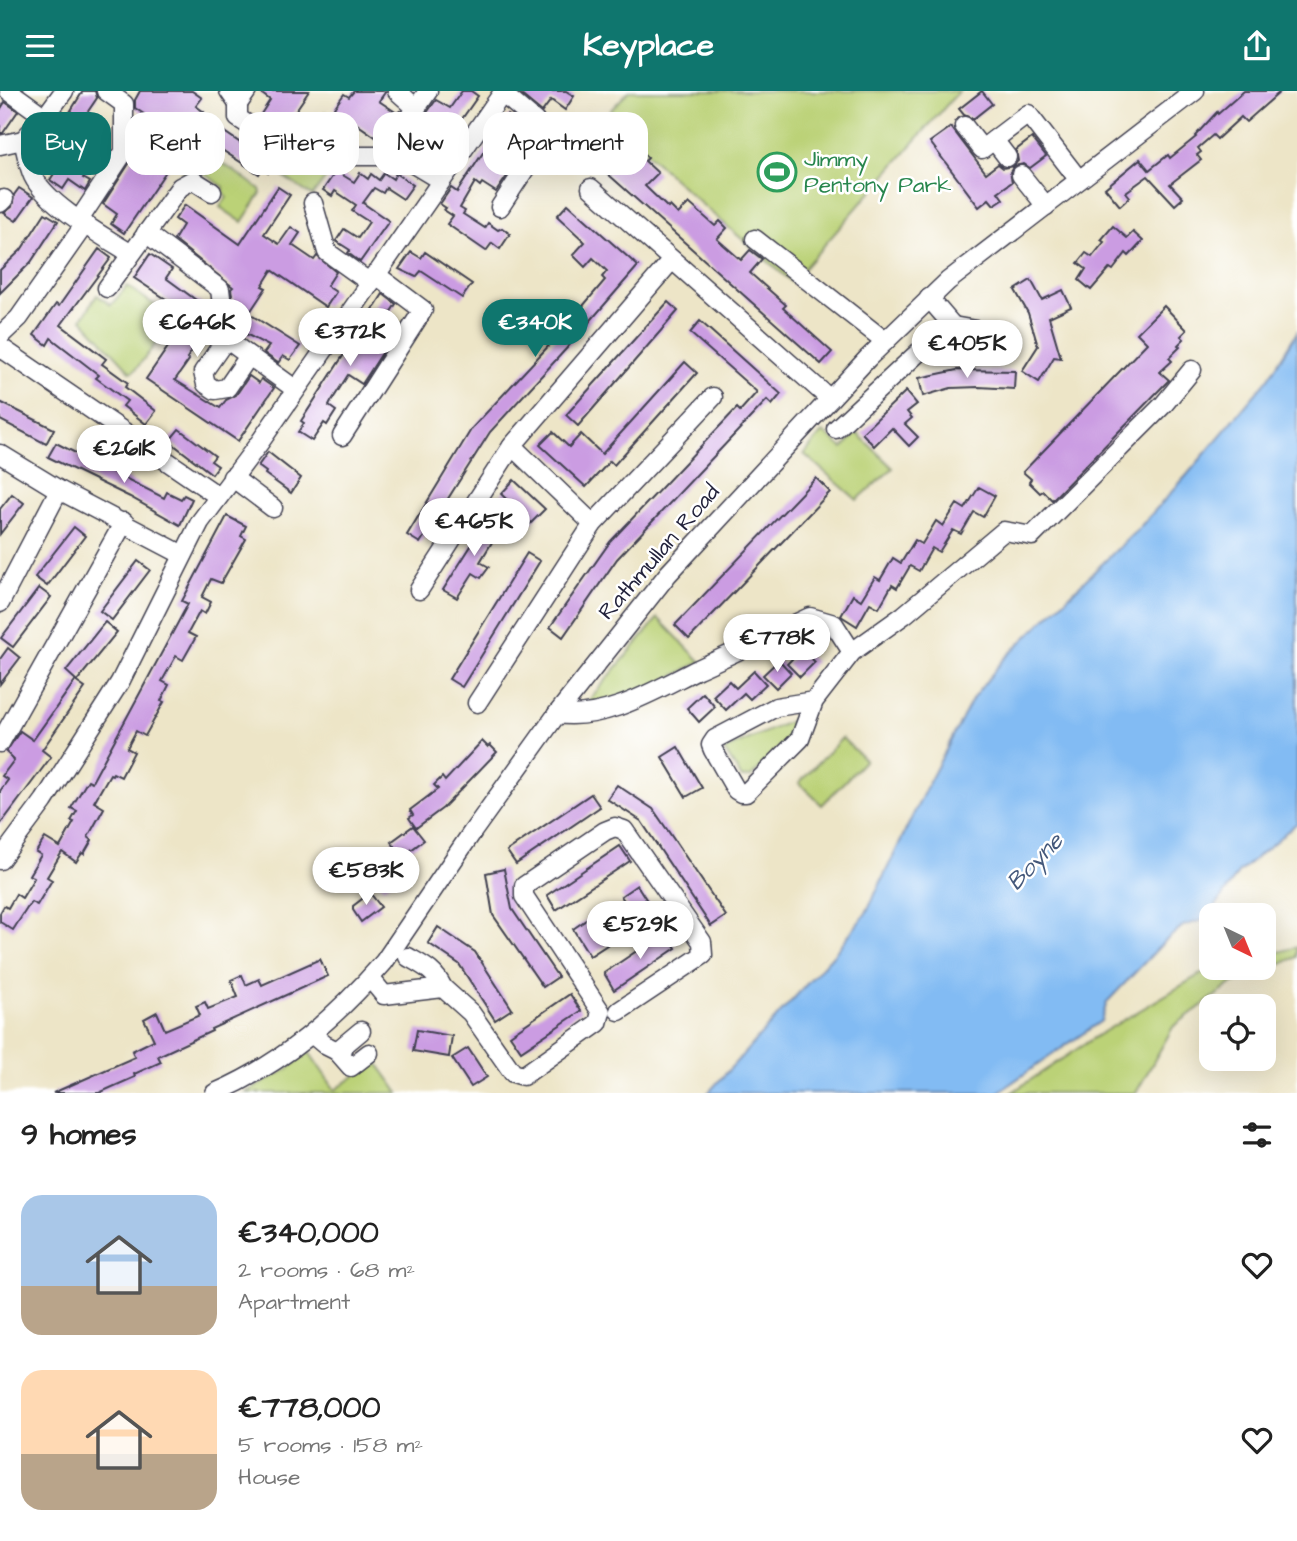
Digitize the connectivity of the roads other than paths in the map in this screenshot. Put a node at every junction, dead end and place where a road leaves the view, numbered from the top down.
1 (9, 91) edge
2 (64, 91) edge
3 (106, 91) edge
4 (397, 91) edge
5 (428, 91) edge
6 (1195, 91) edge
7 (503, 92) edge
8 (238, 95) edge
9 (39, 112) edge
10 (49, 112) edge
11 (239, 118) edge
12 (964, 126) dead end
13 (21, 140) edge
14 (994, 140) junction
15 (0, 145) edge
16 (359, 156) edge
17 (1007, 157) dead end
18 (33, 175) edge
19 (1021, 175) dead end
20 (440, 180) junction
21 (1079, 180) junction
22 (591, 188) dead end
23 (212, 192) dead end
24 (313, 203) dead end
25 (1046, 206) junction
26 (499, 207) dead end
27 (82, 222) junction
28 (146, 233) junction
29 (755, 239) dead end
30 (130, 253) junction
31 (672, 260) junction
32 (372, 278) junction
33 (107, 288) dead end
34 (929, 298) junction
35 (953, 326) junction
36 (998, 334) dead end
37 (0, 336) edge
38 (226, 339) junction
39 (886, 341) junction
40 (0, 347) edge
41 (249, 356) junction
42 (1192, 370) dead end
43 (295, 389) junction
44 (713, 397) dead end
45 (830, 399) junction
46 (836, 429) dead end
47 (342, 436) dead end
48 (512, 446) junction
49 (0, 454) edge
50 (232, 477) junction
51 (59, 489) junction
52 (218, 496) junction
53 (273, 507) dead end
54 (124, 522) junction
55 (593, 524) junction
56 (183, 555) junction
57 (419, 590) dead end
58 (0, 603) edge
59 (852, 652) junction
60 (814, 701) junction
61 (477, 703) dead end
62 (557, 714) junction
63 (0, 743) edge
64 (0, 860) edge
65 (408, 957) dead end
66 (370, 978) junction
67 (443, 988) junction
68 (619, 1011) dead end
69 (361, 1031) dead end
70 (313, 1035) junction
71 (337, 1051) junction
72 (369, 1053) dead end
73 (215, 1093) edge

1 - 9 street
2 - 10 street
3 - 27 street
4 - 5 street
6 - 21 street, Rathmullan Road
7 - 20 street
7 - 26 street
8 - 11 street
12 - 14 street
13 - 15 street
14 - 17 street
14 - 21 street
16 - 20 street
18 - 27 street
19 - 25 street
20 - 32 street
21 - 25 street, Rathmullan Road
22 - 31 street
23 - 28 street
24 - 32 street
25 - 34 street, Rathmullan Road
27 - 30 street
27 - 37 street
28 - 30 street
28 - 38 street
29 - 39 street
30 - 33 street
31 - 45 street
31 - 48 street
32 - 43 street
32 - 47 street
34 - 35 street
34 - 39 street, Rathmullan Road
35 - 36 street
35 - 46 street
38 - 41 street
38 - 41 street
39 - 45 street, Rathmullan Road
40 - 52 street
41 - 43 street
42 - 59 street
43 - 50 street
44 - 55 street
45 - 62 street, Rathmullan Road
48 - 55 street
48 - 57 street
49 - 51 street
50 - 52 street
50 - 53 street
51 - 54 street
51 - 58 street
52 - 56 street
54 - 56 street
54 - 63 street
55 - 61 street
56 - 64 street
59 - 60 street
59 - 62 street
60 - 60 street
62 - 66 street, Rathmullan Road
65 - 67 street
66 - 67 street
66 - 70 street, Rathmullan Road
67 - 68 street
69 - 71 street
70 - 71 street
70 - 73 street, Rathmullan Road
71 - 72 street

